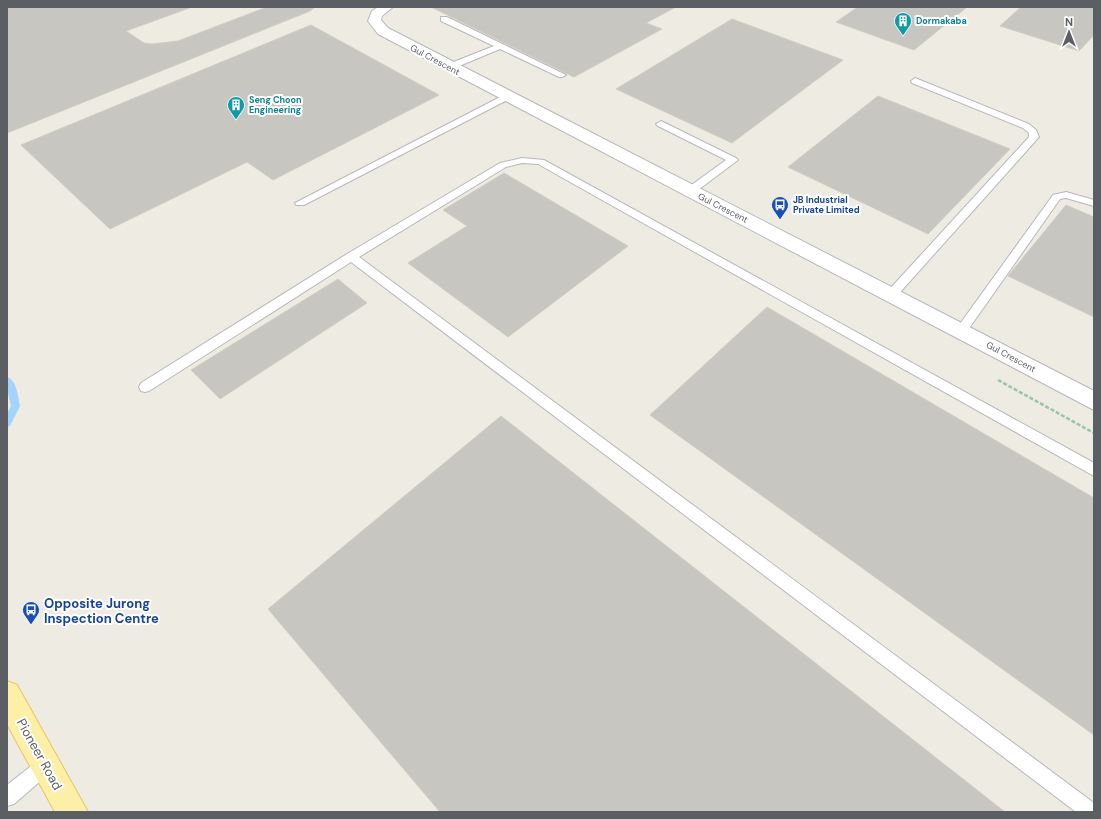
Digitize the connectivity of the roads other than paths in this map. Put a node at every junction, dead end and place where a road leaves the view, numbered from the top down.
1 (383, 8) edge
2 (444, 19) dead end
3 (500, 46) junction
4 (449, 67) junction
5 (562, 75) dead end
6 (915, 81) dead end
7 (506, 97) junction
8 (662, 124) dead end
9 (690, 191) junction
10 (1094, 203) edge
11 (300, 204) dead end
12 (351, 257) junction
13 (891, 295) junction
14 (961, 331) junction
15 (145, 387) dead end
16 (1094, 401) edge
17 (1094, 470) edge
18 (7, 695) edge
19 (46, 766) junction
20 (7, 797) edge
21 (72, 812) edge
22 (1091, 812) edge

1 - 4 street, Gul Crescent
2 - 3 lane
3 - 4 lane
3 - 5 lane
4 - 7 street, Gul Crescent
6 - 13 lane
7 - 9 street, Gul Crescent
7 - 11 lane
8 - 9 lane
9 - 13 street, Gul Crescent
10 - 14 lane
12 - 15 lane
12 - 17 lane
12 - 22 lane
13 - 14 street, Gul Crescent
14 - 16 street, Gul Crescent
18 - 19 main road, Pioneer Road
19 - 20 lane
19 - 21 main road, Pioneer Road

